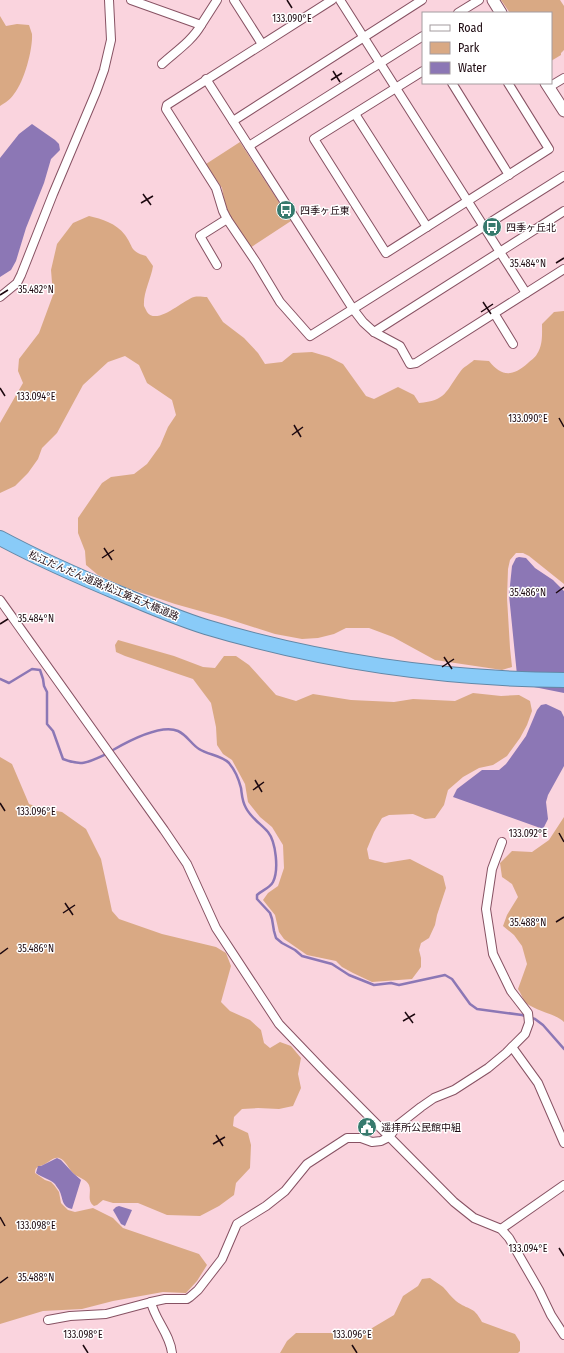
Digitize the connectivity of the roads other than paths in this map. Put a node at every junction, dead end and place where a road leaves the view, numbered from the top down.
1 (109, 0) edge
2 (131, 0) edge
3 (217, 0) edge
4 (234, 0) edge
5 (332, 0) edge
6 (340, 0) edge
7 (422, 0) edge
8 (479, 0) edge
9 (492, 0) edge
10 (460, 12) edge
11 (500, 12) edge
12 (201, 25) junction
13 (422, 37) edge
14 (364, 38) junction
15 (262, 44) junction
16 (380, 63) junction
17 (162, 64) dead end
18 (422, 72) edge
19 (564, 78) edge
20 (206, 80) junction
21 (552, 83) edge
22 (453, 84) edge
23 (509, 84) edge
24 (547, 85) edge
25 (396, 88) junction
26 (564, 112) edge
27 (354, 114) junction
28 (233, 121) junction
29 (249, 146) junction
30 (509, 174) junction
31 (564, 176) edge
32 (468, 201) junction
33 (564, 211) edge
34 (227, 219) junction
35 (484, 226) junction
36 (427, 227) junction
37 (500, 251) junction
38 (218, 265) dead end
39 (564, 269) edge
40 (526, 293) junction
41 (0, 297) edge
42 (353, 309) junction
43 (494, 313) junction
44 (374, 332) junction
45 (513, 344) dead end
46 (0, 538) edge
47 (0, 600) edge
48 (564, 680) edge
49 (502, 842) dead end
50 (512, 1047) junction
51 (389, 1137) junction
52 (564, 1143) edge
53 (564, 1185) edge
54 (501, 1229) junction
55 (151, 1302) junction
56 (48, 1320) dead end
57 (564, 1334) edge
58 (172, 1353) edge

1 - 41 street
2 - 12 street
3 - 12 street
4 - 15 street
5 - 15 street
6 - 14 street
7 - 14 street
8 - 10 street
9 - 11 street
12 - 17 street
13 - 16 street
14 - 16 street
14 - 28 street
15 - 20 street
16 - 25 street
16 - 29 street
18 - 25 street
19 - 21 street
20 - 28 street
20 - 34 street
22 - 30 street
23 - 30 street
24 - 26 street
25 - 27 street
25 - 32 street
27 - 36 street
27 - 36 street
28 - 29 street
29 - 42 street
30 - 32 street
31 - 35 street
32 - 35 street
32 - 36 street
33 - 37 street
34 - 38 street
34 - 42 street
35 - 37 street
35 - 42 street
37 - 40 street
37 - 44 street
39 - 40 street
40 - 43 street
42 - 44 street
43 - 44 street
43 - 45 street
46 - 48 highway, 松江だんだん道路;松江第五大橋道路
47 - 51 street
49 - 50 street
50 - 51 street
50 - 52 street
51 - 54 street
51 - 55 street
53 - 54 street
54 - 57 street
55 - 56 street
55 - 58 street

